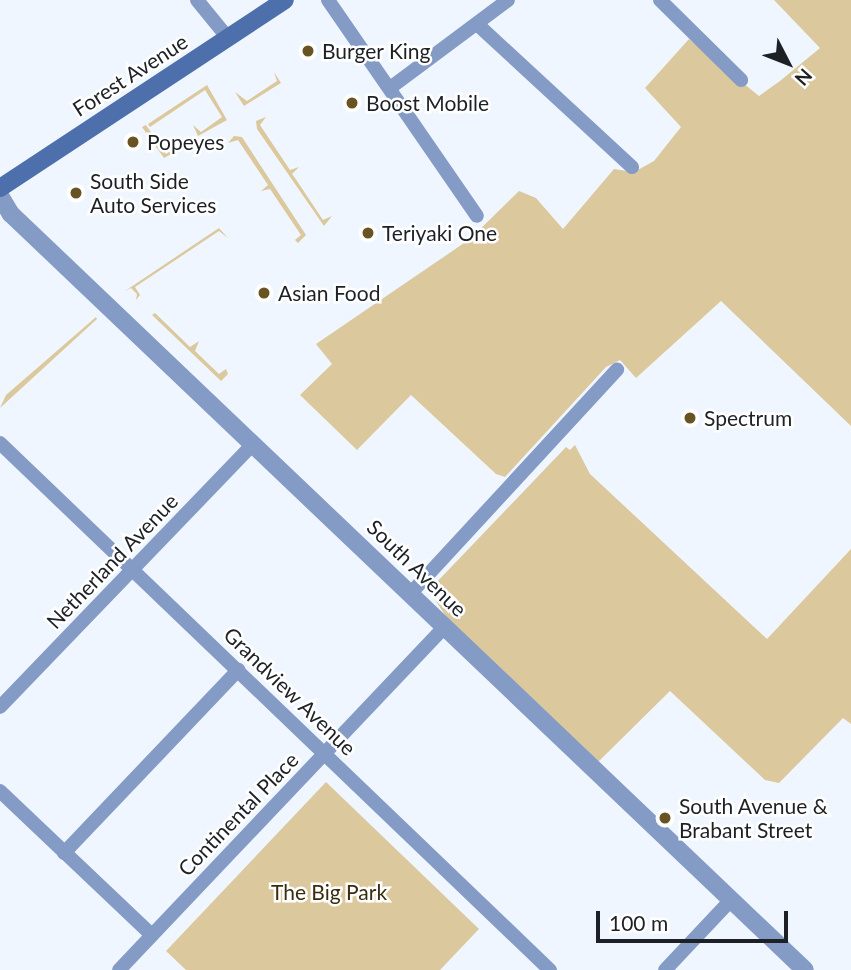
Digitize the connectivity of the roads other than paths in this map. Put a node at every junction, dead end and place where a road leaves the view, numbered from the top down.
1 (197, 0) edge
2 (285, 0) edge
3 (328, 0) edge
4 (508, 0) edge
5 (660, 0) edge
6 (477, 24) junction
7 (228, 38) junction
8 (741, 80) dead end
9 (390, 88) junction
10 (632, 167) dead end
11 (0, 188) edge
12 (0, 196) edge
13 (477, 216) dead end
14 (617, 370) dead end
15 (0, 443) edge
16 (253, 444) junction
17 (133, 569) junction
18 (411, 593) junction
19 (445, 626) junction
20 (238, 670) junction
21 (0, 707) edge
22 (325, 754) junction
23 (0, 791) edge
24 (64, 853) junction
25 (731, 900) junction
26 (152, 935) junction
27 (119, 970) edge
28 (550, 970) edge
29 (665, 970) edge
30 (805, 970) edge

1 - 7 street
2 - 7 main road, Forest Avenue
3 - 9 street
4 - 6 street
5 - 8 street
6 - 9 street
6 - 10 street
7 - 11 main road, Forest Avenue
9 - 13 street
12 - 16 street, South Avenue
14 - 18 street
15 - 17 street, Grandview Avenue
16 - 17 street, Netherland Avenue
16 - 18 street, South Avenue
17 - 20 street, Grandview Avenue
17 - 21 street, Netherland Avenue
18 - 19 street, South Avenue
19 - 22 street, Continental Place
19 - 25 street, South Avenue
20 - 22 street, Grandview Avenue
20 - 24 street
22 - 26 street, Continental Place
22 - 28 street, Grandview Avenue
23 - 24 street
24 - 26 street
25 - 29 street
25 - 30 street, South Avenue
26 - 27 street, Continental Place

